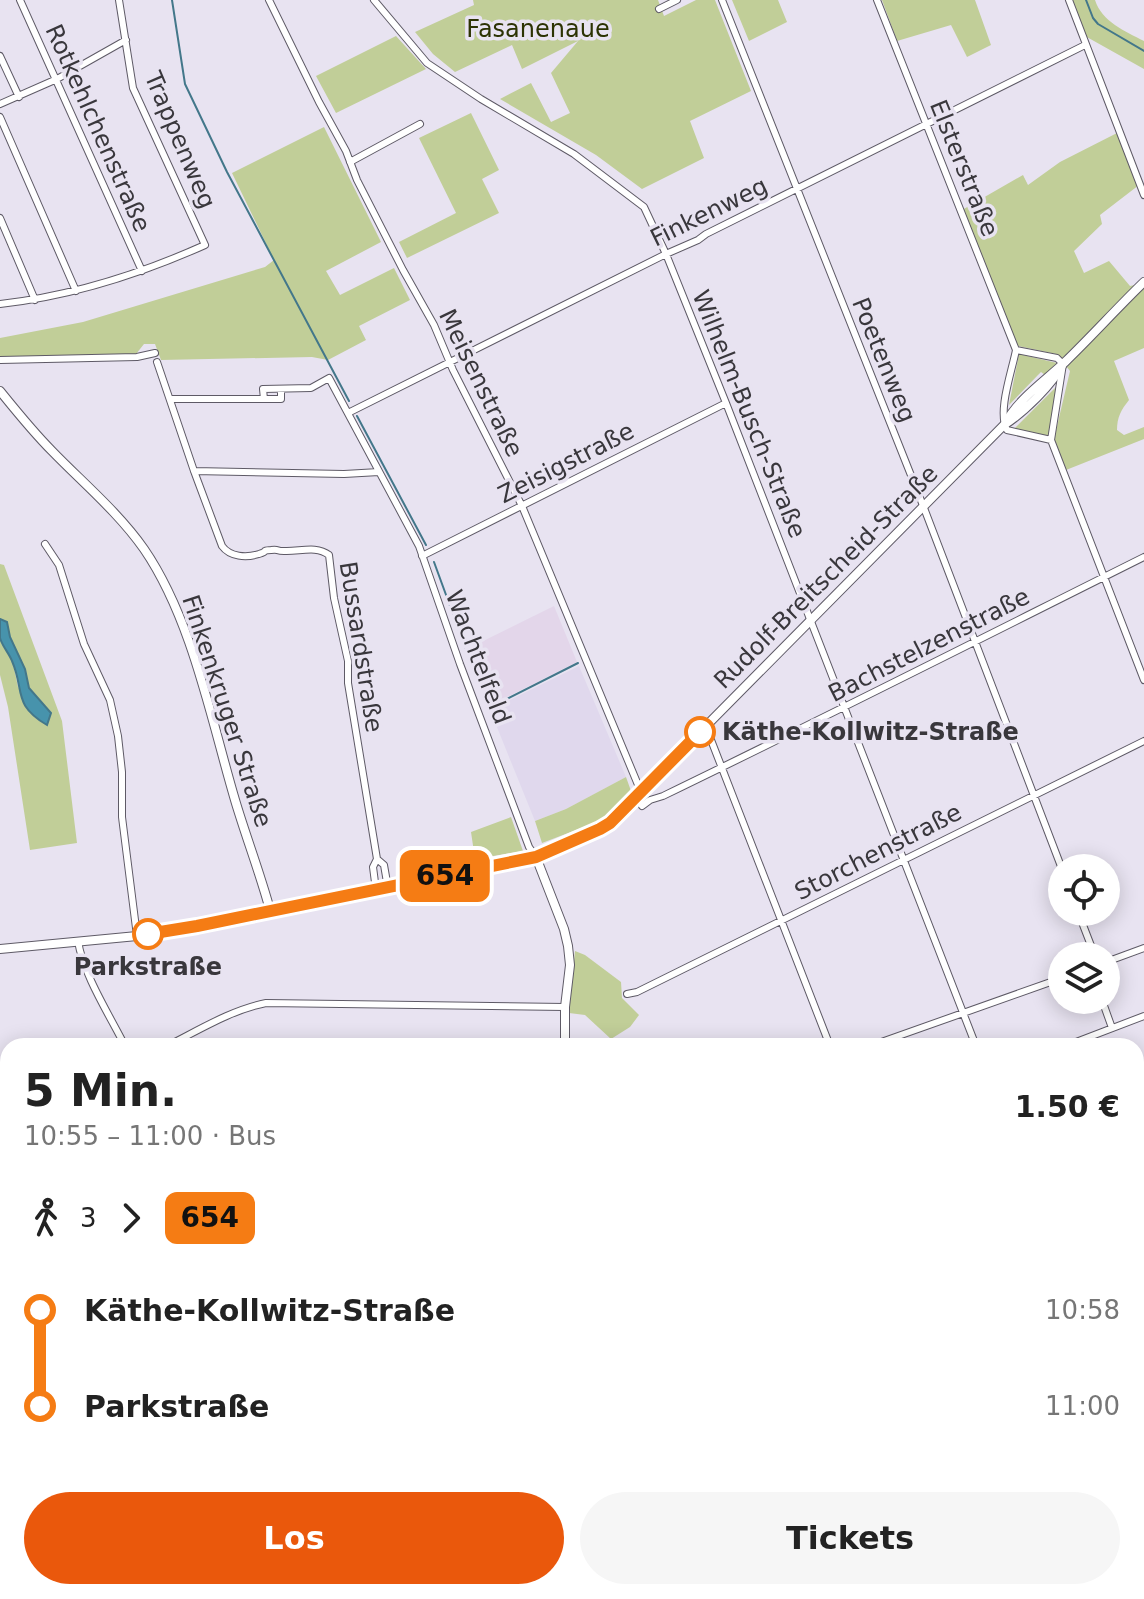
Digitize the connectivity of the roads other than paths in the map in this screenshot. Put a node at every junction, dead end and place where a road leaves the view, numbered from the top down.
1 (20, 0) edge
2 (119, 0) edge
3 (269, 0) edge
4 (374, 0) edge
5 (677, 0) edge
6 (722, 0) edge
7 (877, 0) edge
8 (1069, 0) edge
9 (659, 9) dead end
10 (126, 40) junction
11 (1085, 45) junction
12 (0, 56) edge
13 (57, 79) junction
14 (19, 97) junction
15 (0, 104) edge
16 (0, 117) edge
17 (420, 124) dead end
18 (927, 124) junction
19 (350, 162) junction
20 (796, 189) junction
21 (1144, 195) edge
22 (0, 218) edge
23 (666, 254) junction
24 (142, 271) junction
25 (1144, 282) edge
26 (76, 291) junction
27 (35, 300) junction
28 (0, 304) edge
29 (1016, 350) junction
30 (155, 353) dead end
31 (0, 360) edge
32 (450, 361) junction
33 (157, 362) dead end
34 (1063, 364) junction
35 (0, 391) edge
36 (170, 399) junction
37 (726, 403) junction
38 (348, 413) junction
39 (1004, 425) junction
40 (1051, 440) junction
41 (194, 471) junction
42 (379, 472) junction
43 (522, 506) junction
44 (924, 508) junction
45 (45, 544) dead end
46 (422, 556) junction
47 (1144, 557) edge
48 (1104, 577) junction
49 (810, 620) junction
50 (974, 642) junction
51 (1144, 680) edge
52 (845, 708) junction
53 (706, 727) junction
54 (1144, 741) edge
55 (722, 768) junction
56 (641, 792) junction
57 (1033, 795) junction
58 (642, 806) dead end
59 (1056, 854) edge
60 (536, 857) junction
61 (377, 859) junction
62 (904, 859) junction
63 (388, 888) junction
64 (376, 890) junction
65 (270, 910) junction
66 (782, 920) junction
67 (137, 936) junction
68 (78, 941) junction
69 (1144, 948) edge
70 (0, 949) edge
71 (1120, 957) edge
72 (1048, 983) edge
73 (627, 994) dead end
74 (565, 1007) junction
75 (963, 1014) junction
76 (1107, 1014) edge
77 (1144, 1016) edge
78 (1112, 1028) junction
79 (121, 1038) edge
80 (183, 1038) edge
81 (565, 1038) edge
82 (827, 1038) edge
83 (893, 1038) edge
84 (973, 1038) edge
85 (1086, 1038) edge

1 - 13 street, Rotkehlchenstraße
2 - 10 street, Trappenweg
3 - 19 street, Meisenstraße
4 - 23 street, Wilhelm-Busch-Straße
5 - 9 street
6 - 20 street, Poetenweg
7 - 18 street, Elsterstraße
8 - 11 street
10 - 13 street
10 - 24 street, Trappenweg
11 - 18 street, Finkenweg
11 - 21 street
12 - 14 street
13 - 14 street
13 - 24 street, Rotkehlchenstraße
14 - 15 street
16 - 26 street
17 - 19 street
18 - 20 street, Finkenweg
18 - 29 street, Elsterstraße
19 - 32 street, Meisenstraße
20 - 23 street, Finkenweg
20 - 44 street, Poetenweg
22 - 27 street
23 - 32 street, Finkenweg
23 - 37 street, Wilhelm-Busch-Straße
24 - 26 street
25 - 34 street, Rudolf-Breitscheid-Straße
26 - 27 street
27 - 28 street
29 - 34 street
29 - 39 street
30 - 31 street
32 - 38 street, Finkenweg
32 - 43 street, Meisenstraße
33 - 36 street, Bussardstraße
34 - 39 street, Rudolf-Breitscheid-Straße
34 - 40 street
35 - 65 street, Finkenkruger Straße
36 - 38 street, Wachtelfeld
36 - 41 street, Bussardstraße
37 - 43 street, Zeisigstraße
37 - 49 street, Wilhelm-Busch-Straße
38 - 42 street, Wachtelfeld
39 - 40 street
39 - 44 street, Rudolf-Breitscheid-Straße
40 - 48 street
41 - 42 street
41 - 61 street, Bussardstraße
42 - 46 street, Wachtelfeld
43 - 46 street, Zeisigstraße
43 - 56 street, Meisenstraße
44 - 49 street, Rudolf-Breitscheid-Straße
44 - 50 street, Poetenweg
45 - 67 street
46 - 60 street, Wachtelfeld
47 - 48 street, Bachstelzenstraße
48 - 50 street, Bachstelzenstraße
48 - 51 street
49 - 52 street, Wilhelm-Busch-Straße
49 - 53 street, Rudolf-Breitscheid-Straße
50 - 52 street, Bachstelzenstraße
50 - 57 street, Poetenweg
52 - 55 street, Bachstelzenstraße
52 - 62 street, Wilhelm-Busch-Straße
53 - 55 street
53 - 56 street, Rudolf-Breitscheid-Straße
54 - 57 street, Storchenstraße
55 - 58 street, Bachstelzenstraße
55 - 66 street
56 - 60 street, Rudolf-Breitscheid-Straße
57 - 59 street, Poetenweg
57 - 62 street, Storchenstraße
60 - 63 street, Rudolf-Breitscheid-Straße
60 - 74 street
61 - 63 street, Bussardstraße
61 - 64 street, Bussardstraße
62 - 66 street, Storchenstraße
62 - 75 street, Wilhelm-Busch-Straße
63 - 64 street, Rudolf-Breitscheid-Straße
64 - 65 street, Rudolf-Breitscheid-Straße
65 - 67 street, Rudolf-Breitscheid-Straße
66 - 73 street, Storchenstraße
66 - 82 street
67 - 68 street, Rudolf-Breitscheid-Straße
68 - 70 street, Rudolf-Breitscheid-Straße
68 - 79 street
69 - 71 street
72 - 75 street
74 - 80 street
74 - 81 street
75 - 83 street
75 - 84 street, Wilhelm-Busch-Straße
76 - 78 street
77 - 78 street
78 - 85 street

